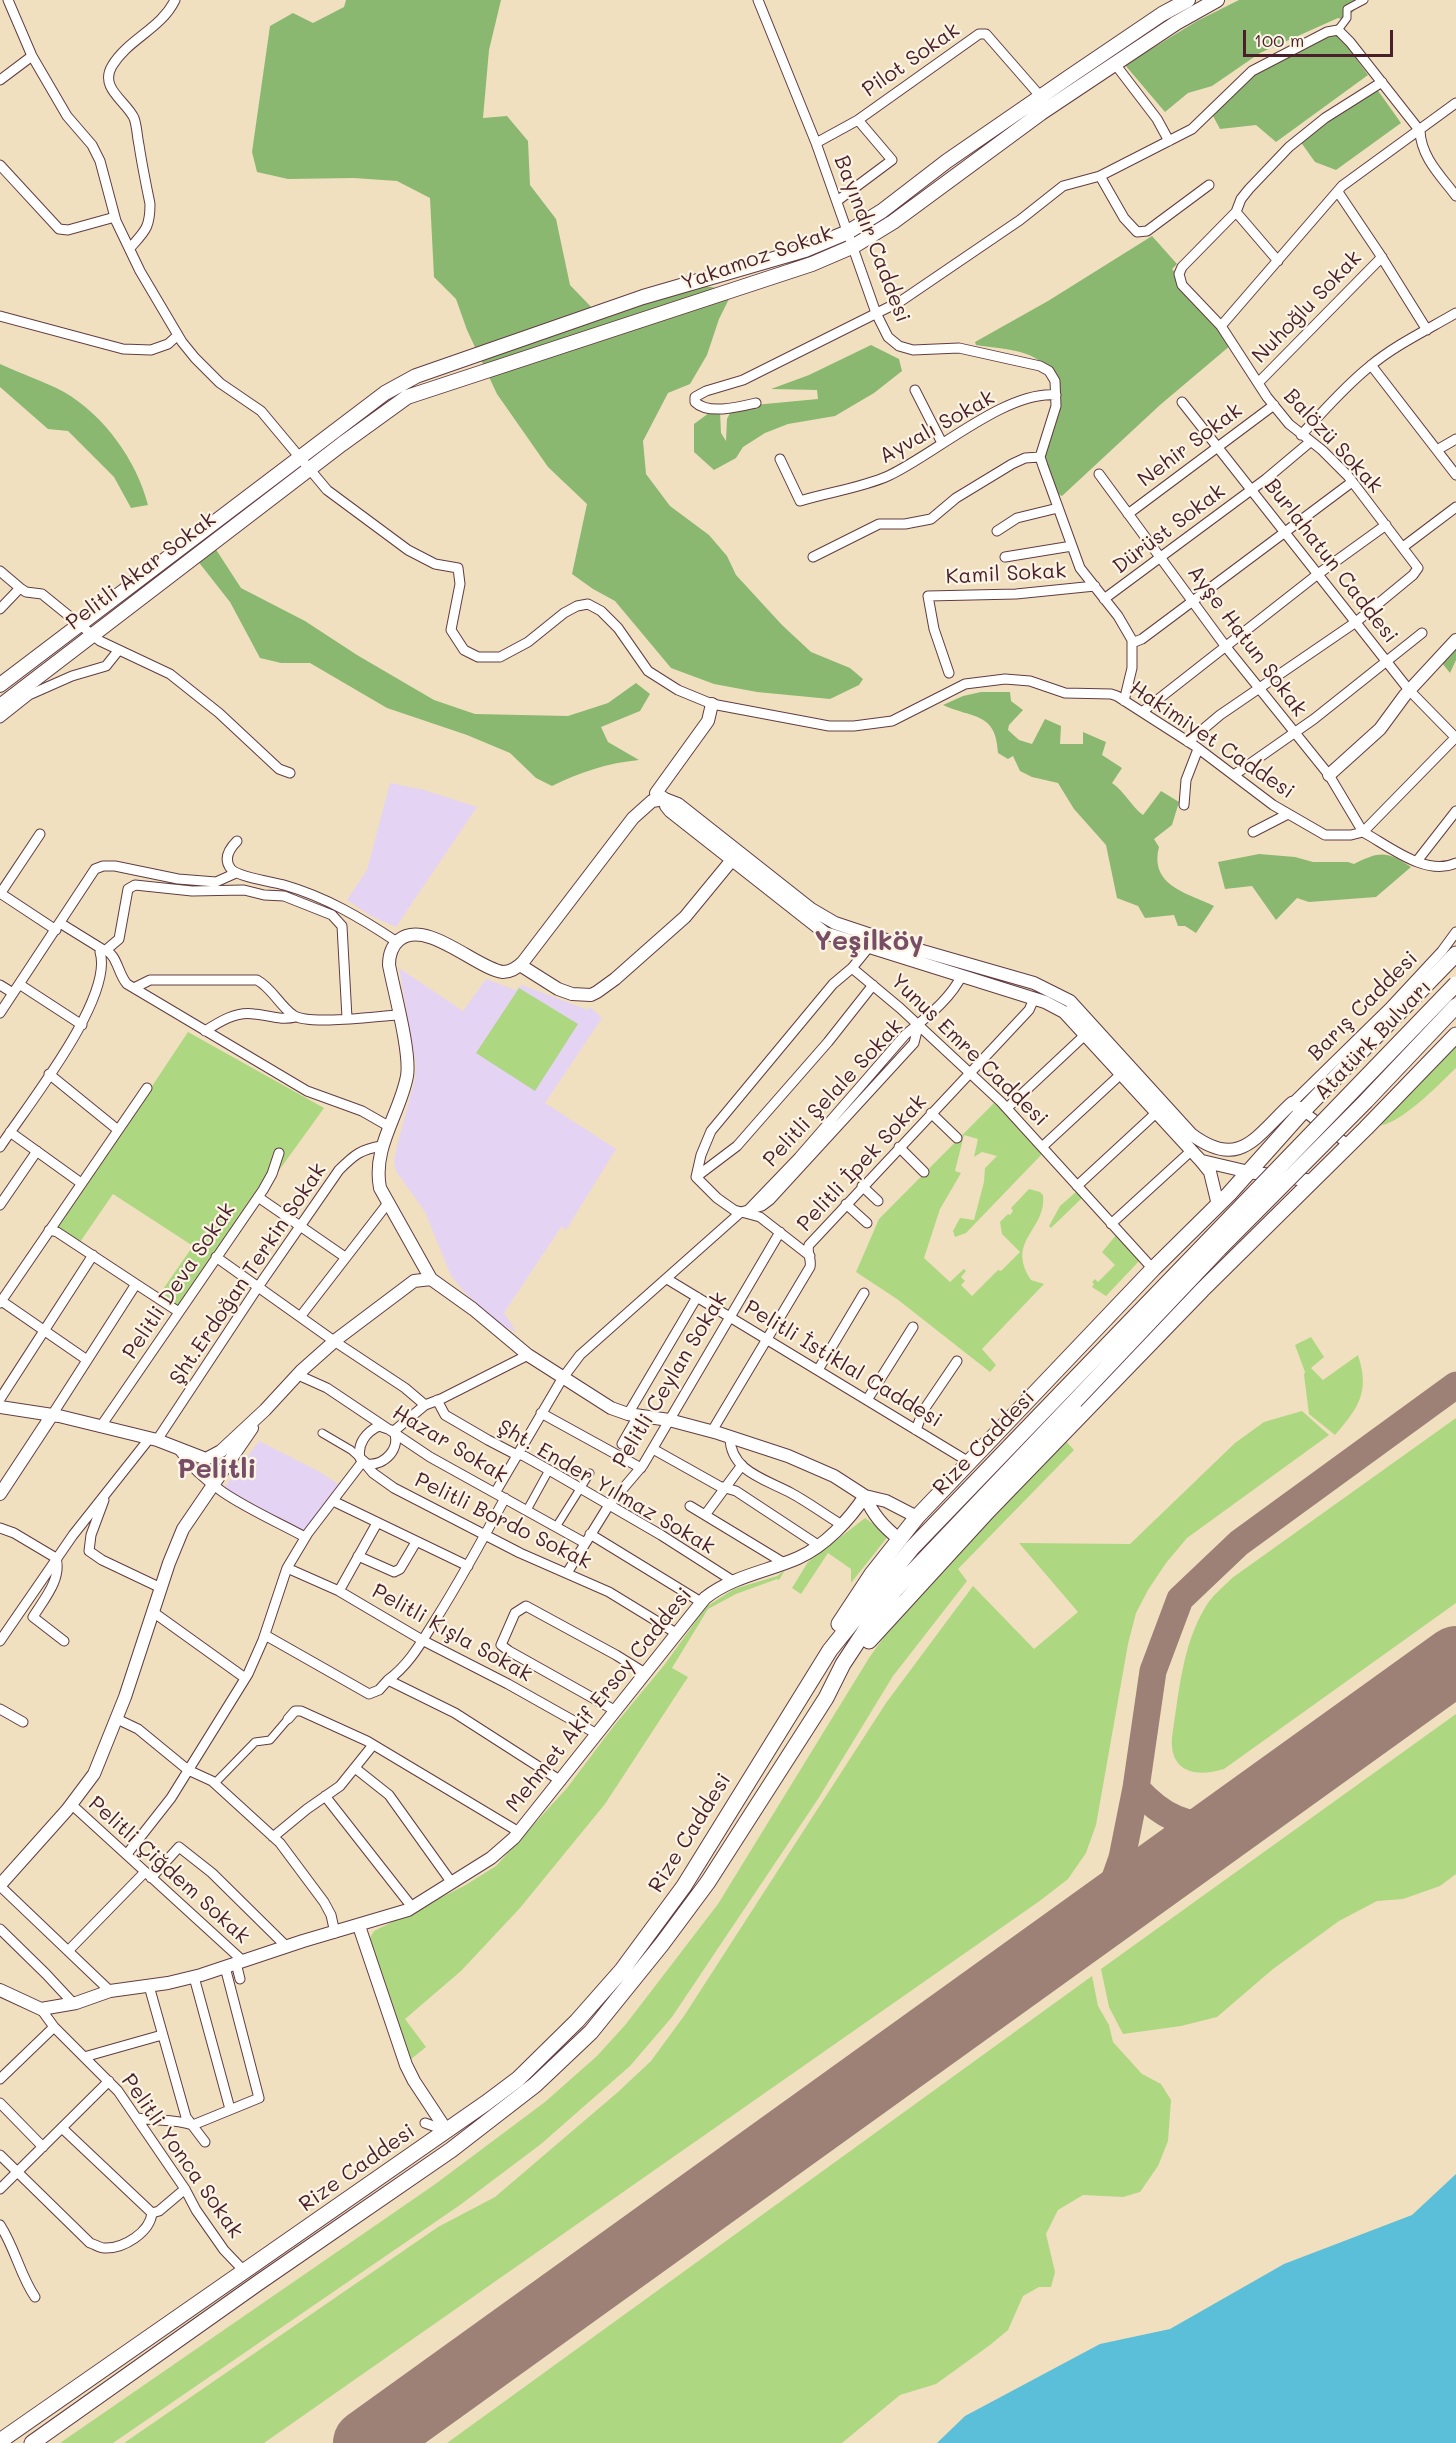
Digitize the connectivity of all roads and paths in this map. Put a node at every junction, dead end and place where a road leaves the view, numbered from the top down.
1 (8, 0) edge
2 (175, 0) edge
3 (758, 0) edge
4 (1188, 0) edge
5 (1217, 0) edge
6 (1364, 0) edge
7 (1338, 30) junction
8 (32, 56) junction
9 (1115, 64) junction
10 (0, 80) edge
11 (1382, 82) junction
12 (1041, 97) junction
13 (1456, 103) edge
14 (858, 120) junction
15 (1420, 131) junction
16 (1169, 141) junction
17 (816, 142) junction
18 (0, 165) edge
19 (1100, 176) junction
20 (1209, 185) dead end
21 (1338, 192) junction
22 (1456, 196) edge
23 (837, 201) junction
24 (1236, 212) junction
25 (115, 217) junction
26 (848, 232) junction
27 (854, 246) junction
28 (130, 248) junction
29 (1382, 257) junction
30 (1278, 261) junction
31 (876, 313) junction
32 (1456, 313) edge
33 (0, 316) edge
34 (1221, 326) junction
35 (1426, 330) junction
36 (178, 334) junction
37 (1371, 365) junction
38 (1258, 383) junction
39 (915, 390) dead end
40 (1056, 395) junction
41 (1182, 402) dead end
42 (756, 403) dead end
43 (1274, 405) junction
44 (1301, 435) junction
45 (1456, 439) edge
46 (1310, 442) junction
47 (942, 443) junction
48 (1218, 447) junction
49 (1437, 450) junction
50 (299, 457) junction
51 (1040, 457) junction
52 (780, 459) dead end
53 (309, 470) junction
54 (1099, 474) dead end
55 (1456, 475) edge
56 (1352, 482) junction
57 (1252, 489) junction
58 (1456, 507) edge
59 (1058, 508) junction
60 (1128, 514) junction
61 (1386, 525) junction
62 (997, 531) dead end
63 (1285, 532) junction
64 (1072, 546) junction
65 (1403, 547) junction
66 (813, 557) dead end
67 (1005, 557) dead end
68 (1160, 557) junction
69 (0, 570) edge
70 (1318, 574) junction
71 (1095, 586) junction
72 (20, 588) junction
73 (1104, 599) junction
74 (1192, 600) junction
75 (0, 609) edge
76 (1356, 622) junction
77 (79, 625) junction
78 (1422, 633) dead end
79 (91, 635) junction
80 (1456, 640) edge
81 (1132, 643) junction
82 (1226, 647) junction
83 (118, 651) junction
84 (1387, 662) junction
85 (949, 673) dead end
86 (0, 685) edge
87 (1260, 690) junction
88 (1409, 690) junction
89 (1124, 701) junction
90 (712, 704) junction
91 (0, 706) edge
92 (1142, 712) junction
93 (0, 718) edge
94 (1295, 733) junction
95 (1456, 737) edge
96 (1188, 742) junction
97 (1198, 749) junction
98 (290, 773) dead end
99 (1234, 775) junction
100 (1329, 775) junction
101 (664, 799) junction
102 (1184, 805) dead end
103 (1456, 812) edge
104 (1288, 814) junction
105 (1253, 832) dead end
106 (1363, 832) junction
107 (40, 834) dead end
108 (237, 841) dead end
109 (735, 855) junction
110 (1417, 861) junction
111 (1456, 863) edge
112 (236, 873) junction
113 (0, 893) edge
114 (58, 926) junction
115 (1456, 932) edge
116 (397, 942) junction
117 (873, 942) junction
118 (104, 949) junction
119 (1456, 954) edge
120 (520, 965) junction
121 (852, 968) junction
122 (962, 975) junction
123 (19, 984) junction
124 (1456, 984) edge
125 (0, 985) edge
126 (873, 985) junction
127 (134, 988) junction
128 (13, 993) junction
129 (1034, 999) junction
130 (1456, 1006) edge
131 (0, 1012) edge
132 (398, 1015) junction
133 (296, 1017) junction
134 (347, 1018) junction
135 (82, 1025) junction
136 (918, 1027) junction
137 (205, 1031) junction
138 (1086, 1034) junction
139 (1456, 1035) edge
140 (969, 1073) junction
141 (49, 1074) junction
142 (1121, 1074) junction
143 (147, 1088) dead end
144 (1298, 1107) junction
145 (1007, 1108) junction
146 (931, 1113) junction
147 (1156, 1113) junction
148 (1292, 1124) junction
149 (390, 1127) junction
150 (1316, 1129) junction
151 (118, 1130) junction
152 (10, 1132) junction
153 (957, 1138) dead end
154 (1349, 1145) junction
155 (382, 1146) junction
156 (0, 1147) edge
157 (899, 1147) junction
158 (1041, 1147) junction
159 (1191, 1151) junction
160 (1317, 1151) joint
161 (37, 1152) junction
162 (279, 1153) dead end
163 (1267, 1153) junction
164 (1201, 1161) junction
165 (924, 1172) dead end
166 (1249, 1172) junction
167 (1274, 1176) junction
168 (696, 1177) junction
169 (1313, 1181) junction
170 (81, 1183) junction
171 (862, 1186) junction
172 (1077, 1186) junction
173 (4, 1192) edge
174 (258, 1197) junction
175 (878, 1201) dead end
176 (388, 1203) junction
177 (846, 1204) junction
178 (0, 1205) edge
179 (1218, 1205) junction
180 (745, 1210) junction
181 (867, 1223) dead end
182 (1111, 1224) junction
183 (300, 1226) junction
184 (49, 1230) junction
185 (780, 1232) junction
186 (93, 1255) junction
187 (810, 1256) junction
188 (216, 1257) junction
189 (345, 1257) junction
190 (1153, 1269) junction
191 (431, 1279) junction
192 (667, 1279) junction
193 (136, 1284) junction
194 (258, 1287) junction
195 (864, 1293) dead end
196 (697, 1297) junction
197 (0, 1302) edge
198 (179, 1312) junction
199 (729, 1316) junction
200 (300, 1317) junction
201 (913, 1327) dead end
202 (44, 1331) junction
203 (766, 1339) junction
204 (334, 1341) junction
205 (528, 1355) junction
206 (87, 1360) junction
207 (957, 1361) dead end
208 (818, 1370) junction
209 (298, 1375) junction
210 (562, 1379) junction
211 (0, 1399) edge
212 (437, 1400) junction
213 (867, 1400) junction
214 (424, 1405) junction
215 (0, 1407) edge
216 (265, 1410) junction
217 (541, 1413) junction
218 (52, 1415) junction
219 (633, 1415) junction
220 (669, 1420) junction
221 (101, 1426) junction
222 (916, 1430) junction
223 (394, 1431) junction
224 (712, 1431) junction
225 (322, 1433) dead end
226 (730, 1437) junction
227 (153, 1439) junction
228 (622, 1444) dead end
229 (653, 1449) junction
230 (179, 1450) junction
231 (517, 1454) junction
232 (363, 1461) junction
233 (969, 1462) junction
234 (742, 1465) junction
235 (641, 1468) junction
236 (549, 1470) junction
237 (590, 1473) dead end
238 (212, 1485) junction
239 (726, 1487) junction
240 (580, 1489) junction
241 (106, 1492) junction
242 (495, 1493) junction
243 (0, 1494) edge
244 (866, 1496) junction
245 (505, 1498) junction
246 (333, 1501) junction
247 (609, 1505) junction
248 (690, 1506) dead end
249 (527, 1510) junction
250 (705, 1515) junction
251 (917, 1517) junction
252 (377, 1523) junction
253 (842, 1525) junction
254 (556, 1527) junction
255 (0, 1528) edge
256 (484, 1535) junction
257 (305, 1537) junction
258 (588, 1539) junction
259 (899, 1539) junction
260 (416, 1542) junction
261 (818, 1545) junction
262 (358, 1556) junction
263 (56, 1558) junction
264 (784, 1563) junction
265 (468, 1566) junction
266 (287, 1568) junction
267 (567, 1573) junction
268 (733, 1581) junction
269 (161, 1588) junction
270 (339, 1591) junction
271 (701, 1602) junction
272 (153, 1612) junction
273 (676, 1633) junction
274 (265, 1635) junction
275 (422, 1640) junction
276 (0, 1641) edge
277 (64, 1641) dead end
278 (645, 1673) junction
279 (245, 1678) junction
280 (388, 1680) junction
281 (826, 1698) junction
282 (799, 1701) junction
283 (0, 1709) edge
284 (616, 1711) junction
285 (117, 1719) junction
286 (288, 1719) joint
287 (23, 1722) dead end
288 (597, 1734) junction
289 (373, 1745) junction
290 (355, 1768) junction
291 (188, 1770) junction
292 (561, 1780) junction
293 (215, 1783) junction
294 (325, 1796) junction
295 (71, 1804) junction
296 (519, 1832) junction
297 (273, 1837) junction
298 (127, 1854) junction
299 (148, 1875) junction
300 (452, 1883) junction
301 (0, 1886) edge
302 (412, 1907) junction
303 (359, 1926) junction
304 (0, 1929) edge
305 (335, 1933) junction
306 (287, 1947) junction
307 (68, 1951) junction
308 (235, 1964) junction
309 (194, 1977) junction
310 (240, 1978) dead end
311 (149, 1986) junction
312 (0, 1990) edge
313 (110, 1991) junction
314 (73, 2003) junction
315 (41, 2009) junction
316 (54, 2027) junction
317 (162, 2035) junction
318 (84, 2057) junction
319 (0, 2079) edge
320 (109, 2081) junction
321 (0, 2103) edge
322 (230, 2109) junction
323 (137, 2118) junction
324 (425, 2123) dead end
325 (194, 2125) junction
326 (62, 2128) junction
327 (447, 2131) junction
328 (205, 2142) dead end
329 (43, 2146) junction
330 (0, 2155) edge
331 (19, 2173) junction
332 (0, 2189) edge
333 (185, 2189) junction
334 (152, 2213) junction
335 (0, 2225) edge
336 (245, 2272) junction
337 (35, 2297) dead end
338 (0, 2440) edge
339 (32, 2443) edge

1 - 8 street
2 - 28 street
3 - 17 street, Bayındır Caddesi
4 - 12 main road, Yakamoz Sokak
5 - 9 main road, Yakamoz Sokak
6 - 7 street
7 - 11 street
7 - 16 street
8 - 10 street
8 - 25 street
9 - 16 street
9 - 27 main road, Yakamoz Sokak
11 - 15 street
11 - 24 street
12 - 14 street, Pilot Sokak
12 - 26 main road, Yakamoz Sokak
13 - 15 street
14 - 17 street, Pilot Sokak
14 - 23 street
15 - 21 street
15 - 22 street
16 - 19 street
17 - 23 street, Bayındır Caddesi
18 - 25 street
19 - 20 street
19 - 31 street
21 - 29 street
21 - 30 street
23 - 26 street, Bayındır Caddesi
24 - 30 street
24 - 34 street, Balözü Sokak
25 - 28 street
26 - 27 street, Bayındır Caddesi
26 - 50 main road, Yakamoz Sokak
27 - 31 street, Bayındır Caddesi
27 - 53 main road, Yakamoz Sokak
28 - 36 street
29 - 35 street
29 - 38 street, Nuhoğlu Sokak
30 - 34 street
31 - 40 street, Bayındır Caddesi
31 - 42 street
32 - 35 street
33 - 36 street
34 - 38 street, Balözü Sokak
35 - 37 street
36 - 50 street
37 - 44 street
37 - 49 street
38 - 43 street, Balözü Sokak
39 - 47 street
40 - 47 street, Ayvalı Sokak
40 - 51 street
41 - 48 street, Burlahatun Caddesi
43 - 44 street, Balözü Sokak
43 - 48 street, Nehir Sokak
44 - 46 street, Balözü Sokak
45 - 49 street
46 - 56 street, Balözü Sokak
46 - 57 street, Dürüst Sokak
47 - 52 street, Ayvalı Sokak
48 - 57 street, Burlahatun Caddesi
48 - 60 street, Nehir Sokak
49 - 55 street
50 - 53 street
50 - 77 main road, Pelitli Akar Sokak
51 - 59 street
51 - 66 street
53 - 79 main road, Pelitli Akar Sokak
53 - 90 street, Hakimiyet Caddesi
54 - 60 street, Ayşe Hatun Sokak
56 - 61 street, Balözü Sokak
56 - 63 street
57 - 63 street, Burlahatun Caddesi
57 - 68 street, Dürüst Sokak
58 - 65 street
59 - 62 street
59 - 64 street
60 - 68 street, Ayşe Hatun Sokak
61 - 65 street, Balözü Sokak
61 - 70 street
63 - 70 street, Burlahatun Caddesi
63 - 74 street
64 - 67 street
64 - 71 street
65 - 76 street, Balözü Sokak
68 - 73 street, Dürüst Sokak
68 - 74 street, Ayşe Hatun Sokak
69 - 72 street
70 - 76 street, Burlahatun Caddesi
70 - 82 street
71 - 73 street
71 - 85 street, Kamil Sokak
72 - 75 street
72 - 77 street
73 - 81 street
74 - 81 street
74 - 82 street, Ayşe Hatun Sokak
76 - 84 street, Burlahatun Caddesi
76 - 87 street
77 - 79 street
77 - 86 main road, Pelitli Akar Sokak
78 - 84 street
79 - 83 street
79 - 91 main road, Pelitli Akar Sokak
80 - 88 street
81 - 89 street
82 - 87 street, Ayşe Hatun Sokak
82 - 92 street
83 - 93 street
83 - 98 street
84 - 88 street, Burlahatun Caddesi
84 - 94 street
87 - 94 street, Ayşe Hatun Sokak
87 - 96 street
88 - 95 street, Burlahatun Caddesi
88 - 100 street
89 - 90 street, Hakimiyet Caddesi
89 - 92 street, Hakimiyet Caddesi
90 - 101 street
92 - 96 street, Hakimiyet Caddesi
94 - 99 street
94 - 100 street, Ayşe Hatun Sokak
95 - 106 street
96 - 97 street, Hakimiyet Caddesi
97 - 99 street, Hakimiyet Caddesi
97 - 102 street
99 - 104 street, Hakimiyet Caddesi
100 - 106 street, Ayşe Hatun Sokak
101 - 109 street
101 - 120 street
103 - 110 street
104 - 105 street
104 - 106 street, Hakimiyet Caddesi
106 - 110 street
107 - 113 street
108 - 112 street
109 - 117 street
109 - 120 street
110 - 111 street
112 - 114 street
112 - 116 street
113 - 114 street
114 - 118 street
114 - 123 street
115 - 144 street, Barış Caddesi
116 - 120 street
116 - 132 street
117 - 121 street
117 - 122 street
117 - 144 street
118 - 127 street
118 - 134 street
118 - 135 street
119 - 144 highway
121 - 126 street, Yunus Emre Caddesi
121 - 168 street
122 - 129 street
122 - 136 street, Pelitli Şelale Sokak
123 - 128 street
123 - 135 street
124 - 150 highway, Atatürk Bulvarı, bridge
125 - 128 street
126 - 136 street, Yunus Emre Caddesi
126 - 168 street
127 - 133 street
127 - 137 street
128 - 131 street
129 - 138 street
129 - 140 street, Pelitli İpek Sokak
130 - 160 highway, Atatürk Bulvarı, bridge
132 - 134 street
132 - 149 street
133 - 134 street
133 - 137 street
135 - 141 street
136 - 140 street, Yunus Emre Caddesi
136 - 180 street, Pelitli Şelale Sokak
137 - 149 street
138 - 142 street
138 - 145 street
139 - 154 highway
140 - 145 street, Yunus Emre Caddesi
140 - 146 street, Pelitli İpek Sokak
141 - 151 street
141 - 152 street
142 - 147 street
142 - 158 street
143 - 151 street
144 - 148 highway
144 - 150 street
145 - 158 street, Yunus Emre Caddesi
146 - 153 street
146 - 157 street, Pelitli İpek Sokak
147 - 159 street
147 - 172 street
148 - 150 street
148 - 163 highway
149 - 155 street
150 - 154 street, Atatürk Bulvarı
150 - 282 highway, Rize Caddesi, bridge
151 - 170 street
152 - 156 street
152 - 161 street
154 - 169 highway
155 - 176 street
155 - 183 street, Şht.Erdoğan Terkin Sokak
157 - 165 street
157 - 171 street, Pelitli İpek Sokak
158 - 172 street, Yunus Emre Caddesi
159 - 164 street
159 - 182 street
160 - 281 highway, Rize Caddesi, bridge
161 - 170 street
161 - 173 street
162 - 174 street, Pelitli Deva Sokak
163 - 166 highway
163 - 167 highway
164 - 166 street
164 - 179 street
166 - 167 street
166 - 179 highway
167 - 169 street
168 - 180 street
169 - 281 highway
170 - 184 street
171 - 175 street
171 - 177 street, Pelitli İpek Sokak
172 - 182 street, Yunus Emre Caddesi
173 - 178 street
174 - 183 street
174 - 188 street, Pelitli Deva Sokak
176 - 189 street
176 - 191 street
177 - 181 street
177 - 187 street, Pelitli İpek Sokak
179 - 190 highway
180 - 185 street
180 - 192 street, Pelitli Şelale Sokak
182 - 190 street, Yunus Emre Caddesi
183 - 189 street
183 - 194 street, Şht.Erdoğan Terkin Sokak
184 - 186 street
184 - 197 street
185 - 187 street
185 - 199 street, Pelitli Ceylan Sokak
186 - 193 street
186 - 202 street
187 - 203 street, Pelitli İpek Sokak
188 - 194 street
188 - 198 street, Pelitli Deva Sokak
189 - 200 street
190 - 233 highway
191 - 204 street
191 - 205 street
192 - 196 street, Pelitli İstiklal Caddesi
192 - 210 street, Pelitli Şelale Sokak
193 - 198 street
193 - 206 street
194 - 200 street
194 - 227 street, Şht.Erdoğan Terkin Sokak
195 - 208 street
196 - 199 street, Pelitli İstiklal Caddesi
196 - 219 street
197 - 202 street
198 - 221 street, Pelitli Deva Sokak
199 - 203 street, Pelitli İstiklal Caddesi
199 - 220 street, Pelitli Ceylan Sokak
200 - 204 street
201 - 213 street
202 - 206 street
202 - 211 street
203 - 208 street, Pelitli İstiklal Caddesi
203 - 224 street, Pelitli İpek Sokak
204 - 209 street
204 - 214 street
205 - 210 street
205 - 212 street
206 - 218 street
207 - 222 street
208 - 213 street, Pelitli İstiklal Caddesi
209 - 216 street
209 - 223 street, Hazar Sokak
210 - 217 street, Pelitli Şelale Sokak
210 - 219 street
212 - 214 street
212 - 231 street, Şht. Ender Yılmaz Sokak
213 - 222 street, Pelitli İstiklal Caddesi
214 - 223 street
215 - 218 street
216 - 230 street
216 - 238 street
217 - 231 street, Pelitli Şelale Sokak
217 - 235 street
218 - 221 street
218 - 243 street
219 - 220 street
219 - 228 street
220 - 224 street
220 - 229 street, Pelitli Ceylan Sokak
221 - 227 street
222 - 233 street, Pelitli İstiklal Caddesi
223 - 232 street
223 - 232 street
223 - 242 street, Hazar Sokak
224 - 226 street
225 - 232 street, Pelitli Bordo Sokak
226 - 234 street
226 - 244 street
227 - 230 street
227 - 241 street, Şht.Erdoğan Terkin Sokak
229 - 235 street, Pelitli Ceylan Sokak
229 - 239 street
230 - 238 street
231 - 236 street, Şht. Ender Yılmaz Sokak
231 - 242 street, Pelitli Şelale Sokak
232 - 246 street
232 - 256 street, Pelitli Bordo Sokak
233 - 251 highway
234 - 239 street
234 - 253 street
235 - 247 street, Pelitli Ceylan Sokak
236 - 240 street, Şht. Ender Yılmaz Sokak
236 - 249 street
237 - 240 street
238 - 257 street
238 - 269 street
239 - 250 street
239 - 261 street
240 - 247 street, Şht. Ender Yılmaz Sokak
240 - 254 street
241 - 263 street, Şht.Erdoğan Terkin Sokak
241 - 269 street
242 - 245 street, Hazar Sokak
244 - 251 street
244 - 253 street, Mehmet Akif Ersoy Caddesi
244 - 259 street
245 - 249 street, Hazar Sokak
245 - 256 street
246 - 252 street
246 - 257 street
247 - 258 street, Pelitli Ceylan Sokak
247 - 268 street, Şht. Ender Yılmaz Sokak
248 - 250 street
249 - 254 street, Hazar Sokak
250 - 264 street
251 - 259 highway
252 - 260 street
252 - 262 street
253 - 261 street, Mehmet Akif Ersoy Caddesi
254 - 258 street, Hazar Sokak
255 - 263 street
256 - 265 street
256 - 267 street, Pelitli Bordo Sokak
257 - 266 street
258 - 267 street, Pelitli Ceylan Sokak
258 - 271 street, Hazar Sokak
259 - 282 highway
260 - 262 street
260 - 265 street
261 - 264 street, Mehmet Akif Ersoy Caddesi
262 - 270 street
263 - 276 street, Şht.Erdoğan Terkin Sokak
263 - 277 street
264 - 268 street, Mehmet Akif Ersoy Caddesi
265 - 275 street
266 - 270 street, Pelitli Kışla Sokak
266 - 274 street
267 - 273 street, Pelitli Bordo Sokak
268 - 271 street, Mehmet Akif Ersoy Caddesi
269 - 272 street
270 - 275 street, Pelitli Kışla Sokak
271 - 273 street, Mehmet Akif Ersoy Caddesi
272 - 279 street
272 - 285 street
273 - 278 street, Mehmet Akif Ersoy Caddesi
274 - 279 street
274 - 280 street
275 - 280 street
275 - 288 street, Pelitli Kışla Sokak
278 - 284 street, Mehmet Akif Ersoy Caddesi
278 - 284 street
279 - 291 street
280 - 292 street
281 - 339 highway, Rize Caddesi
282 - 327 highway, Rize Caddesi
283 - 287 street
284 - 288 street, Mehmet Akif Ersoy Caddesi
285 - 291 street
285 - 295 street
286 - 289 street
286 - 293 street
288 - 292 street, Mehmet Akif Ersoy Caddesi
289 - 290 street
289 - 296 street
290 - 294 street
290 - 300 street
291 - 293 street
291 - 298 street
292 - 296 street, Mehmet Akif Ersoy Caddesi
293 - 297 street
294 - 297 street
294 - 302 street
295 - 298 street, Pelitli Çiğdem Sokak
295 - 301 street
296 - 300 street, Mehmet Akif Ersoy Caddesi
297 - 305 street
298 - 299 street, Pelitli Çiğdem Sokak
299 - 306 street
299 - 307 street
299 - 308 street, Pelitli Çiğdem Sokak
300 - 302 street, Mehmet Akif Ersoy Caddesi
301 - 307 street
302 - 303 street, Mehmet Akif Ersoy Caddesi
303 - 305 street, Mehmet Akif Ersoy Caddesi
303 - 327 street
304 - 314 street
305 - 306 street, Mehmet Akif Ersoy Caddesi
306 - 308 street, Mehmet Akif Ersoy Caddesi
307 - 313 street
308 - 309 street, Mehmet Akif Ersoy Caddesi
308 - 310 street
308 - 322 street
309 - 311 street, Mehmet Akif Ersoy Caddesi
309 - 322 street
311 - 313 street, Mehmet Akif Ersoy Caddesi
311 - 317 street
312 - 315 street
313 - 314 street, Mehmet Akif Ersoy Caddesi
314 - 315 street, Mehmet Akif Ersoy Caddesi
315 - 316 street, Pelitli Yonca Sokak
316 - 318 street, Pelitli Yonca Sokak
316 - 319 street
317 - 318 street
317 - 325 street
318 - 320 street, Pelitli Yonca Sokak
320 - 323 street, Pelitli Yonca Sokak
320 - 326 street
321 - 329 street
322 - 325 street
323 - 325 street
323 - 333 street, Pelitli Yonca Sokak
324 - 327 street
325 - 328 street
326 - 329 street
326 - 334 street
327 - 336 highway, Rize Caddesi
329 - 331 street
330 - 331 street
331 - 332 street
331 - 334 street
333 - 334 street
333 - 336 street, Pelitli Yonca Sokak
335 - 337 street
336 - 338 highway, Rize Caddesi

